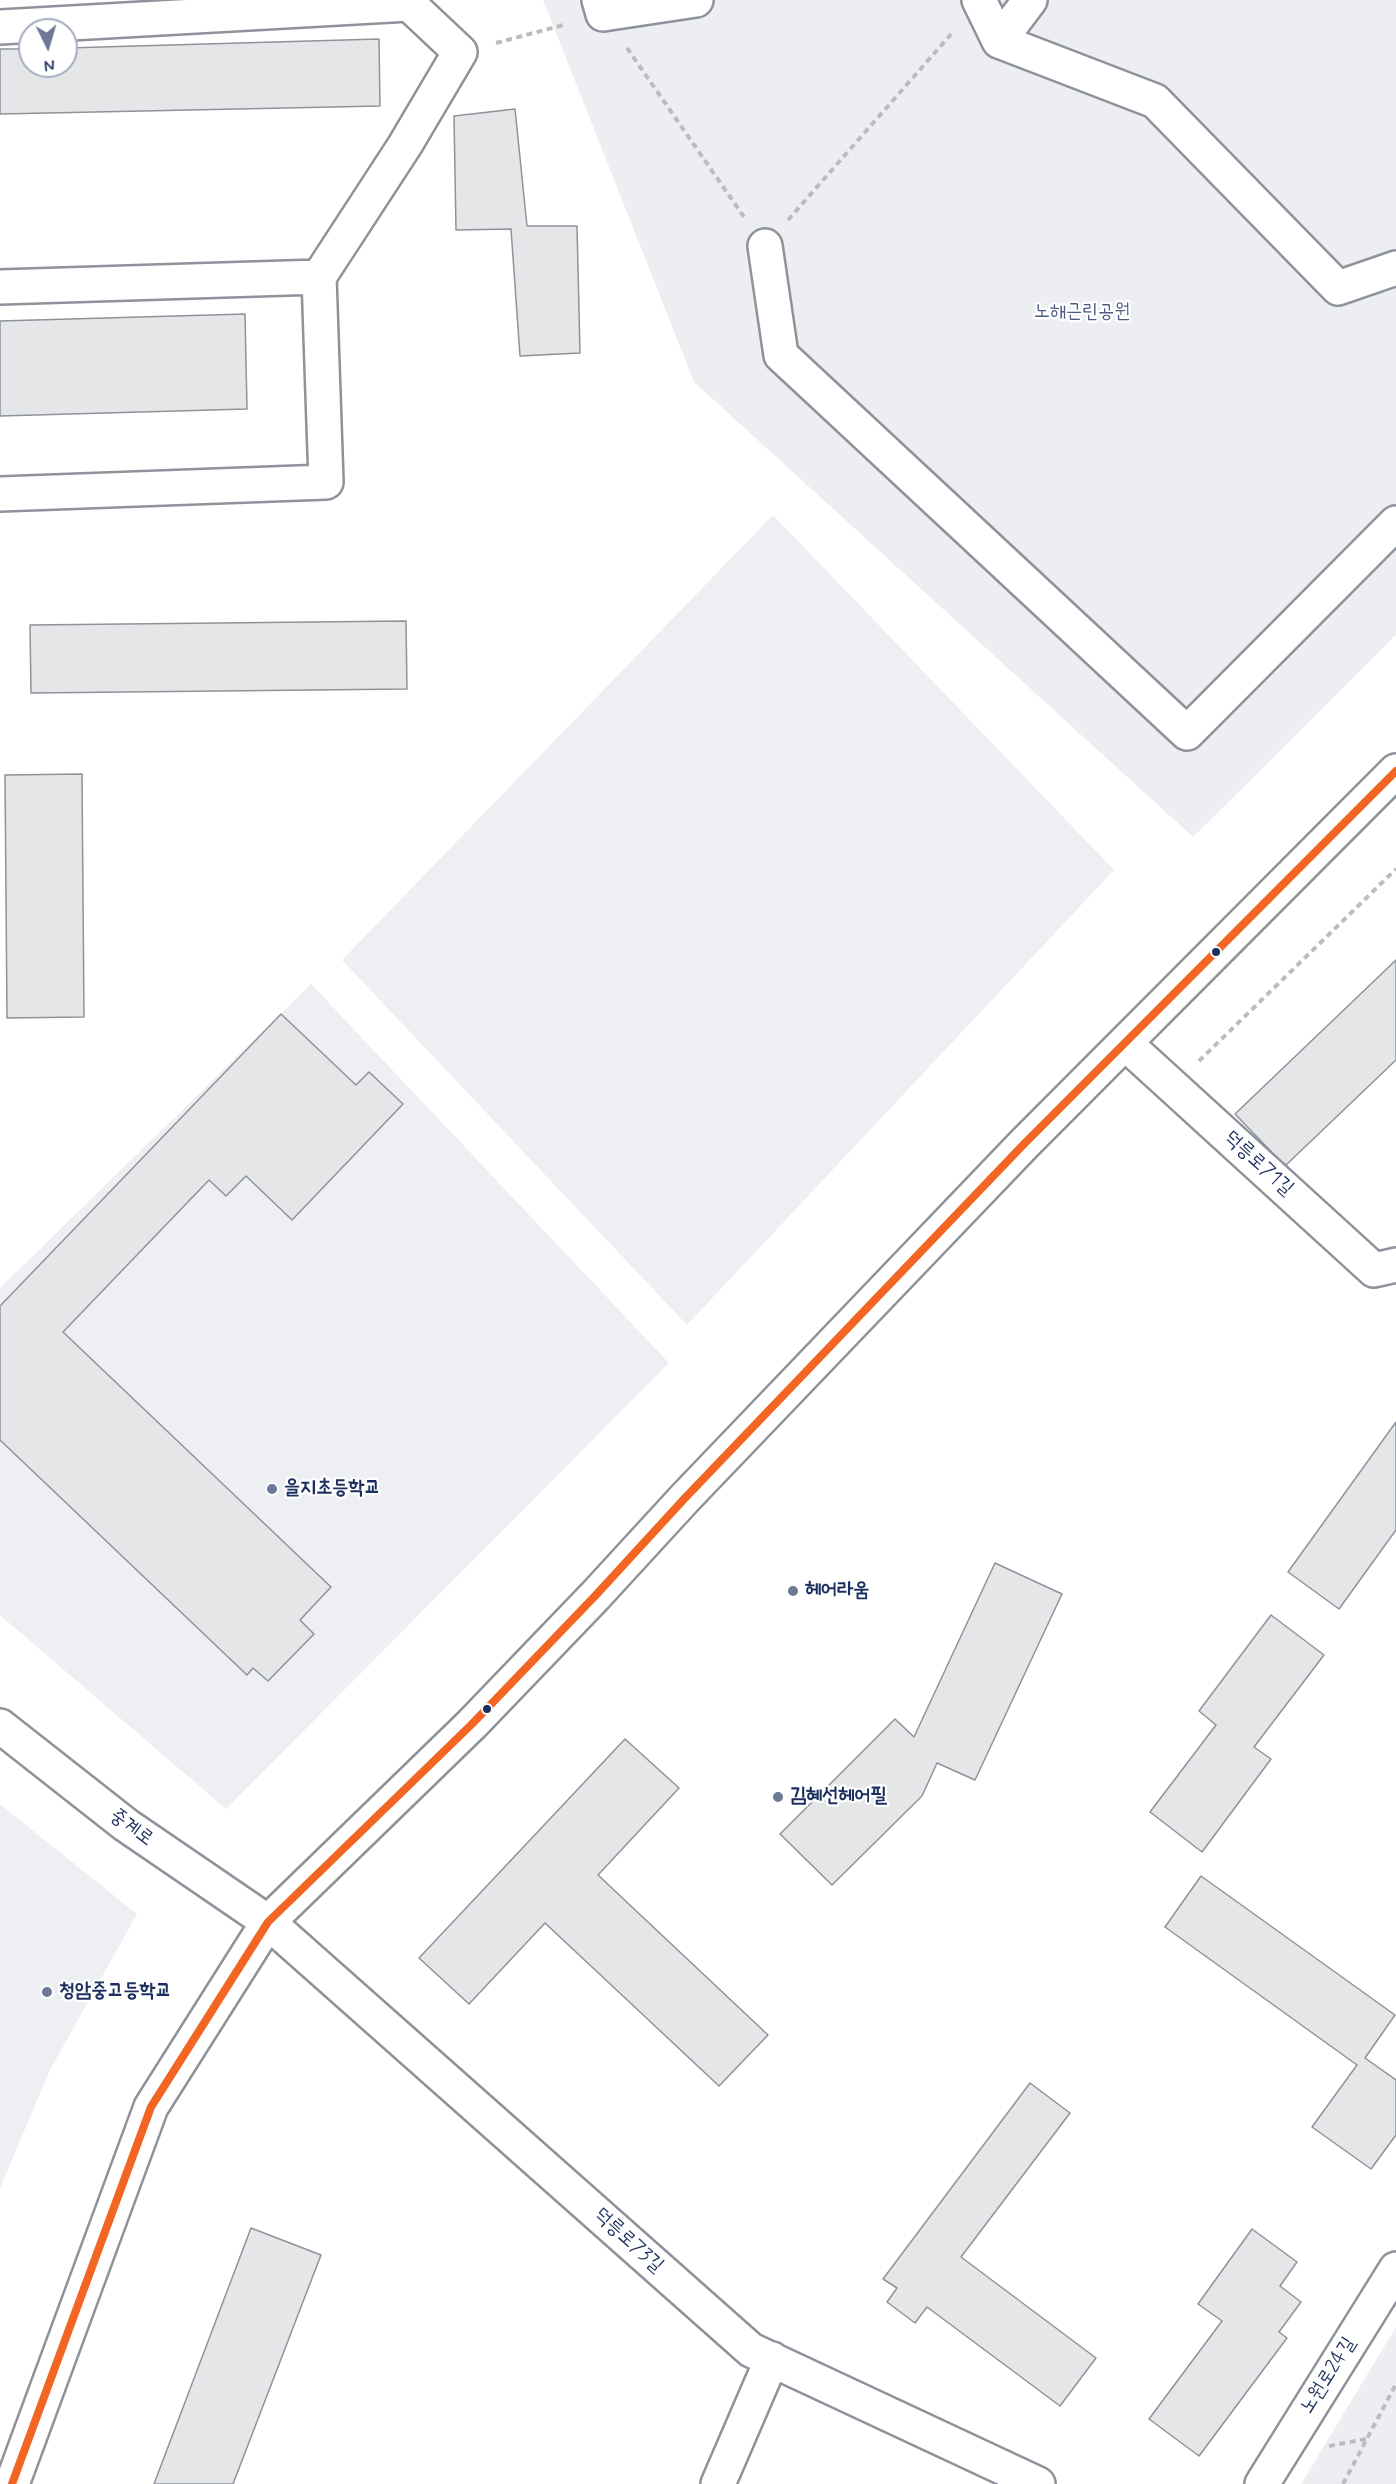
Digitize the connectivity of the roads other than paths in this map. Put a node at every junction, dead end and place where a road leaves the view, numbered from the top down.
1 (696, 0) edge
2 (1030, 0) edge
3 (980, 1) edge
4 (601, 7) edge
5 (0, 27) edge
6 (999, 41) junction
7 (765, 246) road end
8 (1396, 268) edge
9 (319, 277) junction
10 (0, 287) edge
11 (0, 494) edge
12 (1396, 523) edge
13 (1396, 771) edge
14 (1125, 1043) junction
15 (1396, 1265) edge
16 (0, 1726) edge
17 (268, 1922) junction
18 (1396, 2269) edge
19 (772, 2360) junction
20 (12, 2484) edge
21 (718, 2484) edge
22 (1038, 2484) edge
23 (1262, 2484) edge

1 - 4 street
2 - 6 street
3 - 6 street
5 - 9 street
6 - 8 street
7 - 12 street
9 - 10 street
9 - 11 street
13 - 14 street
14 - 15 street, 덕릉로71길
14 - 17 street
16 - 17 street, 중계로
17 - 19 street, 덕릉로73길
17 - 20 street
18 - 23 street, 노원로24길
19 - 21 street
19 - 22 street, 덕릉로73길

